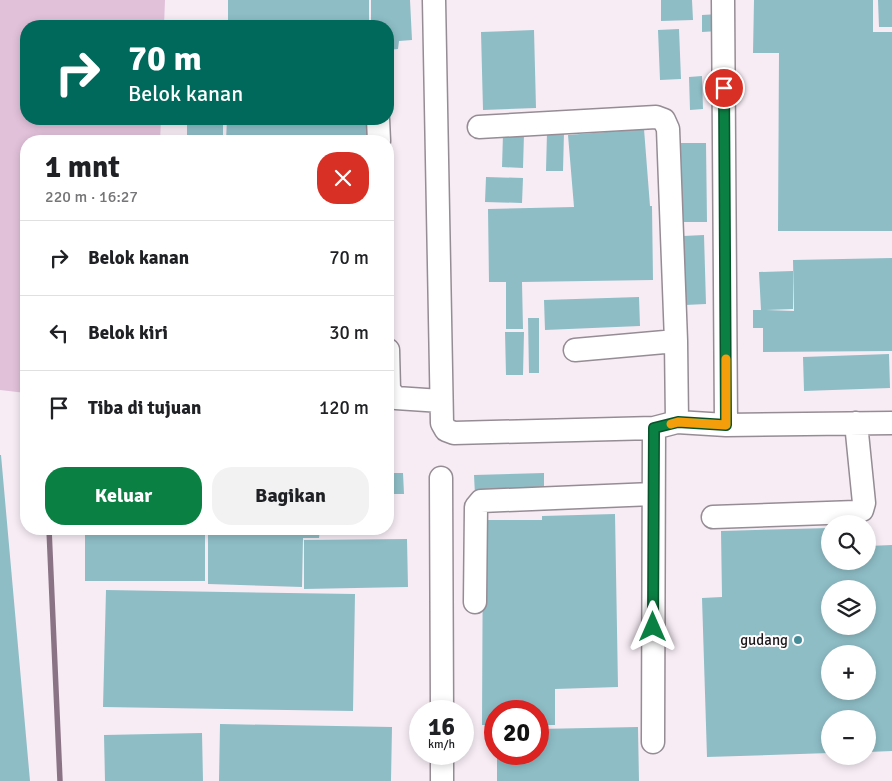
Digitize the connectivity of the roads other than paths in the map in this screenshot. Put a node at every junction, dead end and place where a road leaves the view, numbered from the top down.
1 (434, 0) edge
2 (723, 0) edge
3 (479, 127) dead end
4 (676, 341) junction
5 (575, 350) dead end
6 (394, 396) edge
7 (441, 401) junction
8 (678, 422) junction
9 (856, 423) junction
10 (892, 423) edge
11 (726, 425) junction
12 (654, 428) junction
13 (441, 478) dead end
14 (653, 494) junction
15 (713, 517) dead end
16 (475, 602) dead end
17 (442, 700) edge
18 (652, 742) dead end
19 (442, 765) edge
20 (442, 781) edge

1 - 7 street
2 - 11 street
3 - 4 street
4 - 5 street
4 - 8 street
6 - 7 street
7 - 12 street
8 - 11 street
8 - 12 street
9 - 10 street
9 - 11 street
9 - 15 street
12 - 14 street
13 - 17 street
14 - 16 street
14 - 18 street
19 - 20 street

